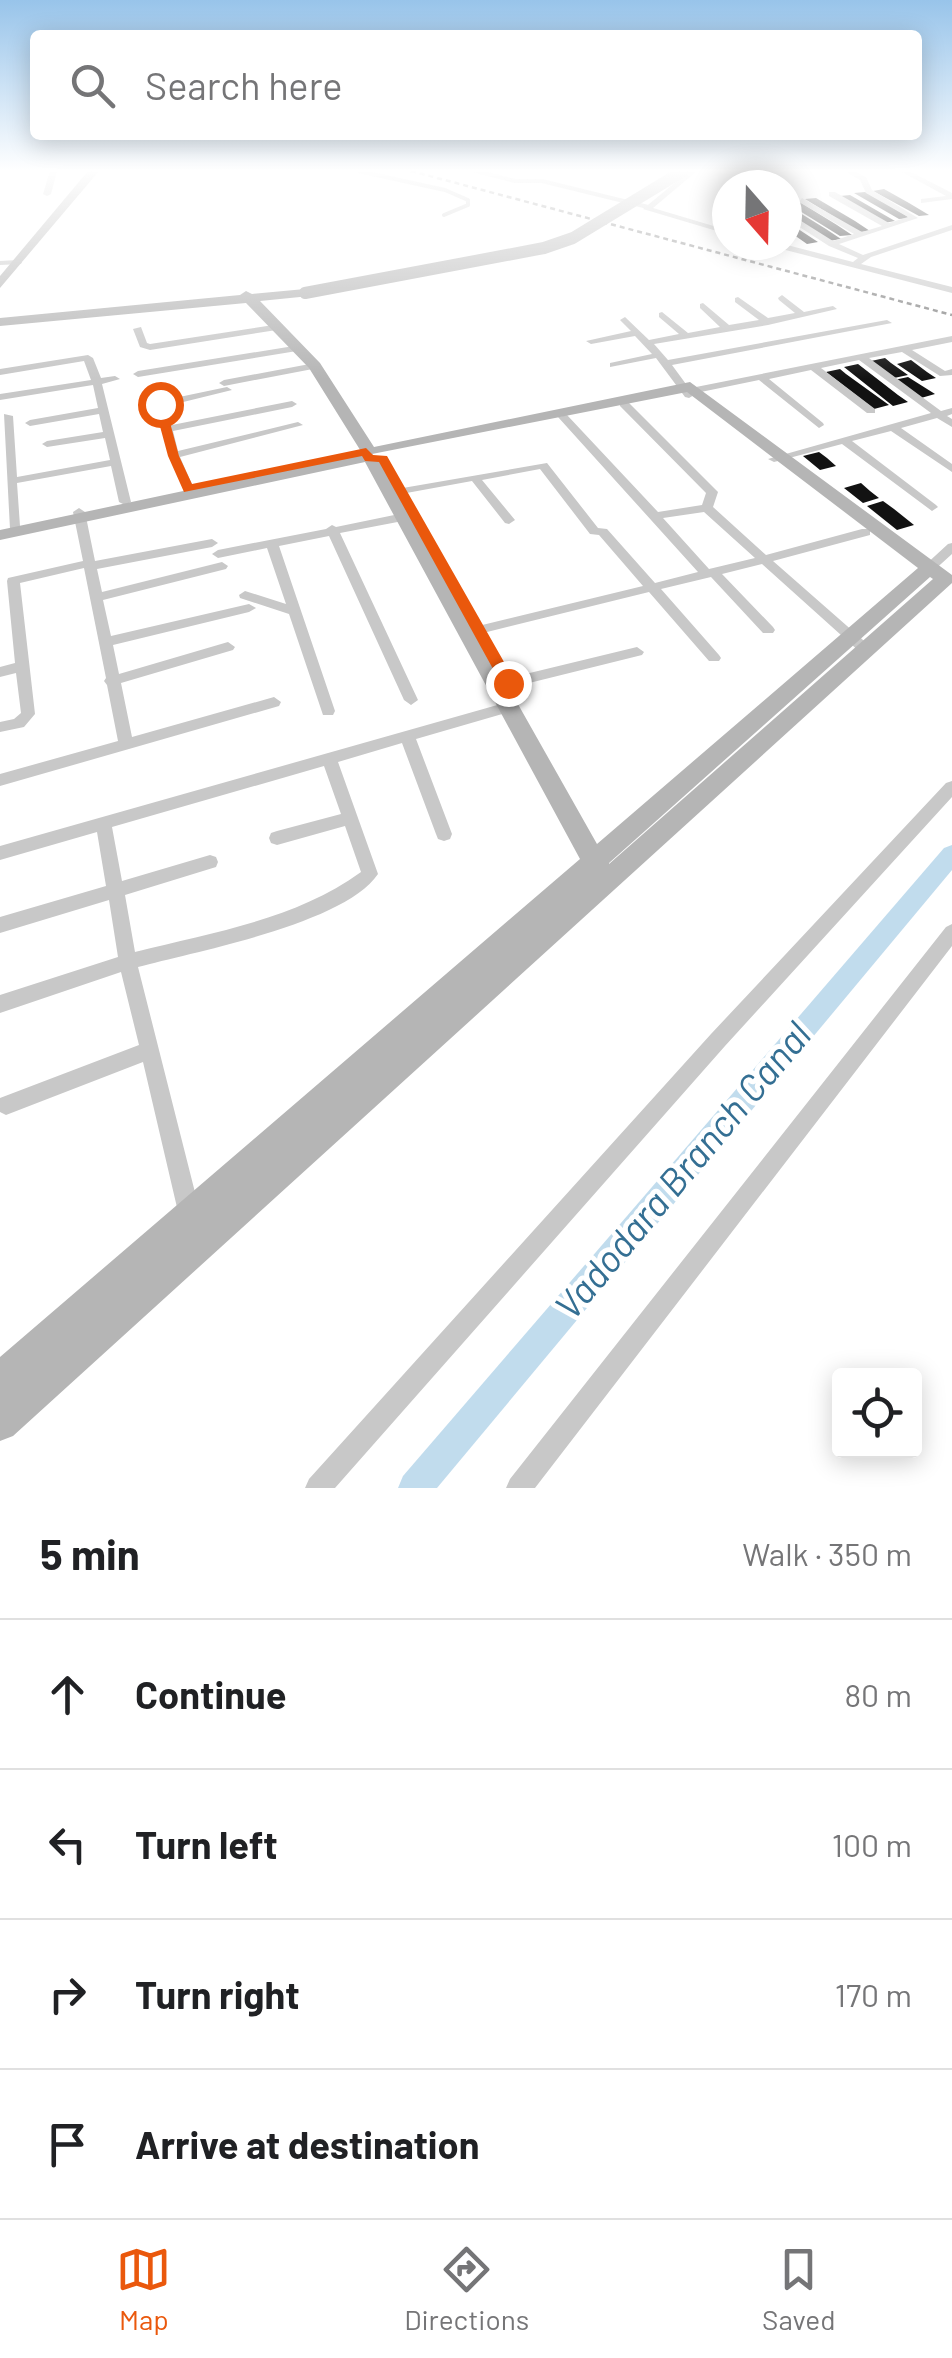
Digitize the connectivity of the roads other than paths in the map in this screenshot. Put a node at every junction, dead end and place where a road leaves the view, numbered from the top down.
1 (36, 240) edge
2 (543, 240) edge
3 (566, 240) edge
4 (826, 240) edge
5 (843, 240) edge
6 (914, 240) edge
7 (832, 244) junction
8 (802, 251) edge
9 (864, 258) junction
10 (18, 262) junction
11 (0, 264) edge
12 (854, 265) junction
13 (0, 284) edge
14 (952, 290) edge
15 (302, 291) junction
16 (248, 297) junction
17 (782, 298) dead end
18 (738, 300) dead end
19 (703, 306) dead end
20 (833, 309) dead end
21 (662, 315) dead end
22 (803, 315) junction
23 (0, 319) edge
24 (625, 320) dead end
25 (768, 322) junction
26 (180, 323) dead end
27 (887, 323) dead end
28 (280, 328) junction
29 (138, 329) dead end
30 (728, 329) junction
31 (637, 333) junction
32 (686, 336) junction
33 (952, 339) edge
34 (189, 341) junction
35 (591, 341) dead end
36 (646, 343) junction
37 (300, 348) junction
38 (904, 349) junction
39 (862, 358) junction
40 (662, 359) junction
41 (613, 365) dead end
42 (315, 366) junction
43 (815, 368) junction
44 (0, 372) edge
45 (138, 374) dead end
46 (949, 375) edge
47 (114, 379) dead end
48 (763, 379) junction
49 (97, 382) junction
50 (157, 388) dead end
51 (691, 391) junction
52 (0, 396) edge
53 (160, 404) junction
54 (292, 404) dead end
55 (624, 404) junction
56 (102, 410) junction
57 (871, 411) dead end
58 (952, 411) edge
59 (938, 415) junction
60 (8, 416) dead end
61 (563, 416) junction
62 (30, 422) dead end
63 (952, 424) edge
64 (298, 425) dead end
65 (819, 425) dead end
66 (893, 427) junction
67 (166, 429) junction
68 (108, 434) junction
69 (843, 440) junction
70 (47, 444) dead end
71 (374, 452) junction
72 (174, 456) junction
73 (778, 458) junction
74 (115, 462) junction
75 (952, 469) edge
76 (474, 478) junction
77 (12, 481) junction
78 (188, 489) junction
79 (401, 491) junction
80 (6, 496) edge
81 (125, 502) junction
82 (932, 507) dead end
83 (706, 508) junction
84 (80, 515) junction
85 (655, 516) junction
86 (404, 517) junction
87 (508, 520) dead end
88 (332, 529) junction
89 (5, 530) edge
90 (866, 532) junction
91 (272, 543) junction
92 (952, 547) edge
93 (217, 554) junction
94 (764, 560) junction
95 (90, 565) junction
96 (710, 573) junction
97 (938, 578) edge
98 (654, 587) junction
99 (96, 596) junction
100 (295, 611) junction
101 (478, 630) junction
102 (768, 630) dead end
103 (105, 642) junction
104 (857, 645) junction
105 (228, 647) dead end
106 (637, 652) dead end
107 (714, 658) dead end
108 (23, 666) junction
109 (0, 672) edge
110 (111, 681) junction
111 (502, 684) junction
112 (411, 700) dead end
113 (274, 702) dead end
114 (508, 706) junction
115 (328, 712) dead end
116 (0, 727) edge
117 (407, 736) junction
118 (126, 743) junction
119 (329, 759) junction
120 (0, 780) edge
121 (952, 787) edge
122 (350, 818) junction
123 (104, 825) junction
124 (444, 834) dead end
125 (277, 838) dead end
126 (0, 853) edge
127 (210, 862) dead end
128 (605, 868) junction
129 (114, 890) junction
130 (0, 924) edge
131 (952, 932) edge
132 (128, 962) junction
133 (0, 1004) edge
134 (151, 1050) junction
135 (6, 1104) dead end
136 (190, 1216) junction
137 (204, 1241) junction
138 (0, 1381) edge
139 (0, 1423) edge
140 (318, 1488) edge
141 (519, 1488) edge

1 - 10 street
2 - 15 street, bridge
3 - 15 street, bridge
4 - 7 street
5 - 7 street
6 - 9 street
7 - 9 street
8 - 12 street
9 - 12 street
10 - 11 street
10 - 13 street
12 - 14 street
15 - 16 street
16 - 23 street
16 - 28 street
17 - 22 street
18 - 25 street
19 - 30 street
20 - 22 street
21 - 32 street
22 - 25 street
24 - 31 street
25 - 30 street
26 - 34 street
27 - 40 street
28 - 34 street
28 - 37 street
29 - 34 street
30 - 32 street
31 - 35 street
31 - 36 street
32 - 36 street
33 - 38 street
36 - 40 street
37 - 42 street
37 - 45 street
38 - 39 street
38 - 46 street
39 - 43 street
39 - 59 street
40 - 41 street
40 - 51 street
42 - 53 street
42 - 71 street
43 - 48 street
43 - 57 street
44 - 49 street
47 - 49 street
48 - 51 street
48 - 65 street
49 - 52 street
49 - 56 street
50 - 53 street
51 - 55 street
51 - 71 street
51 - 73 street
53 - 67 street
54 - 67 street
55 - 61 street
55 - 83 street
56 - 62 street
56 - 68 street
58 - 59 street
59 - 63 street
59 - 66 street
60 - 77 street
61 - 71 street
61 - 85 street
64 - 72 street
66 - 69 street
66 - 75 street
67 - 72 street
68 - 70 street
68 - 74 street
69 - 73 street
69 - 82 street
71 - 78 street
71 - 79 street
71 - 84 street
71 - 86 street
72 - 78 street
73 - 90 street
73 - 97 street
74 - 77 street
74 - 81 street
76 - 79 street
76 - 87 street
76 - 98 street
77 - 80 street
78 - 81 street
79 - 101 street
80 - 89 street
81 - 84 street
83 - 85 street
83 - 94 street
84 - 89 street
84 - 95 street
85 - 96 street
86 - 88 street
86 - 111 street
88 - 91 street
88 - 112 street
90 - 94 street
90 - 97 street
91 - 93 street
91 - 100 street
92 - 97 street
93 - 95 street
93 - 99 street
94 - 96 street
94 - 104 street
95 - 99 street
95 - 108 street
96 - 98 street
96 - 102 street
97 - 104 street
98 - 101 street
98 - 107 street
99 - 103 street
100 - 103 street
100 - 115 street
101 - 111 street
103 - 110 street
104 - 128 street
105 - 110 street
106 - 111 street
108 - 109 street
108 - 116 street
110 - 118 street
111 - 114 street
111 - 128 street
113 - 118 street
114 - 117 street
114 - 128 street
117 - 119 street
117 - 124 street
118 - 120 street
119 - 122 street
119 - 123 street
121 - 140 street
122 - 125 street
122 - 132 street
123 - 126 street
123 - 129 street
127 - 129 street
128 - 136 street
128 - 137 street
129 - 130 street
129 - 132 street
131 - 141 street
132 - 133 street
132 - 134 street
134 - 135 street
134 - 136 street
136 - 137 street
136 - 138 street
137 - 139 street

